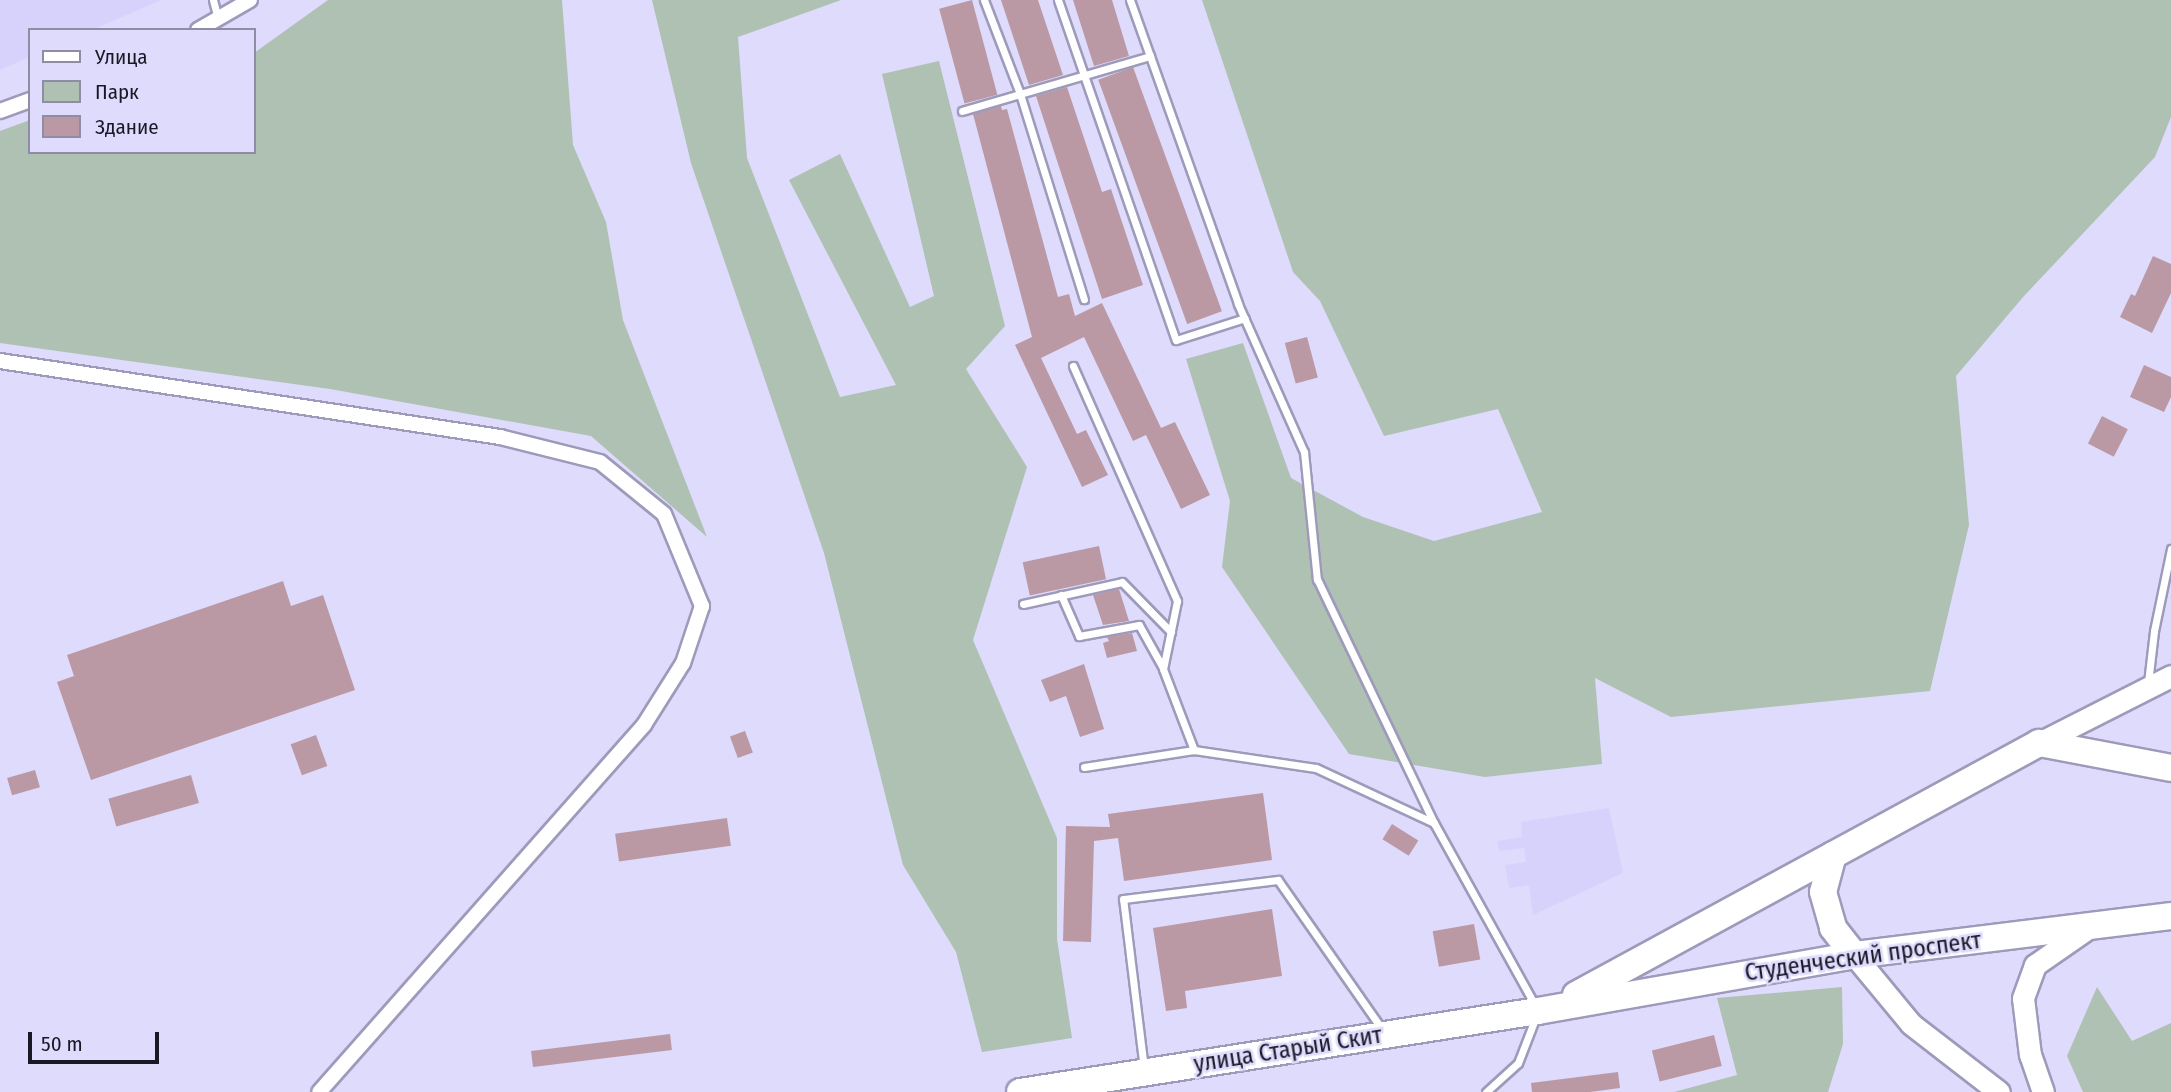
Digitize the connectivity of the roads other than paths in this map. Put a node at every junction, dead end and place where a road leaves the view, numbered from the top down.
1 (213, 0) edge
2 (250, 0) edge
3 (984, 0) edge
4 (1058, 0) edge
5 (1130, 0) edge
6 (218, 19) junction
7 (202, 28) edge
8 (1150, 56) junction
9 (1087, 75) junction
10 (1020, 94) junction
11 (28, 101) edge
12 (0, 111) edge
13 (962, 111) dead end
14 (1084, 299) dead end
15 (1245, 318) junction
16 (0, 360) edge
17 (1073, 366) dead end
18 (2171, 549) edge
19 (1061, 595) junction
20 (1023, 604) dead end
21 (1171, 632) junction
22 (1163, 669) junction
23 (2171, 676) edge
24 (2148, 687) junction
25 (2039, 743) junction
26 (1194, 750) junction
27 (1084, 767) dead end
28 (2171, 768) edge
29 (1434, 823) junction
30 (1833, 855) junction
31 (2171, 916) edge
32 (2091, 926) junction
33 (1854, 955) junction
34 (1547, 1008) junction
35 (1386, 1035) junction
36 (1145, 1073) junction
37 (319, 1092) edge
38 (1020, 1092) edge
39 (1486, 1092) edge
40 (1999, 1092) edge
41 (2043, 1092) edge

1 - 6 lane
2 - 6 street
3 - 10 lane
4 - 9 lane
5 - 8 lane
6 - 7 street
8 - 9 lane
8 - 15 lane
9 - 10 lane
9 - 15 lane
10 - 13 lane
10 - 14 lane
11 - 12 street
15 - 29 lane
16 - 37 street
17 - 21 lane
18 - 24 lane
19 - 20 lane
19 - 21 lane
19 - 22 lane
21 - 22 lane
22 - 26 lane
23 - 24 street
24 - 25 street
25 - 28 highway
25 - 30 highway
26 - 27 lane
26 - 29 lane
29 - 34 lane
30 - 33 highway
30 - 34 highway
31 - 32 highway, Студенческий проспект
32 - 33 highway, Студенческий проспект
32 - 41 street
33 - 34 highway, Студенческий проспект
33 - 40 street
34 - 35 highway, улица Старый Скит
34 - 39 lane
35 - 36 highway, улица Старый Скит
35 - 36 lane
36 - 38 highway, улица Старый Скит

